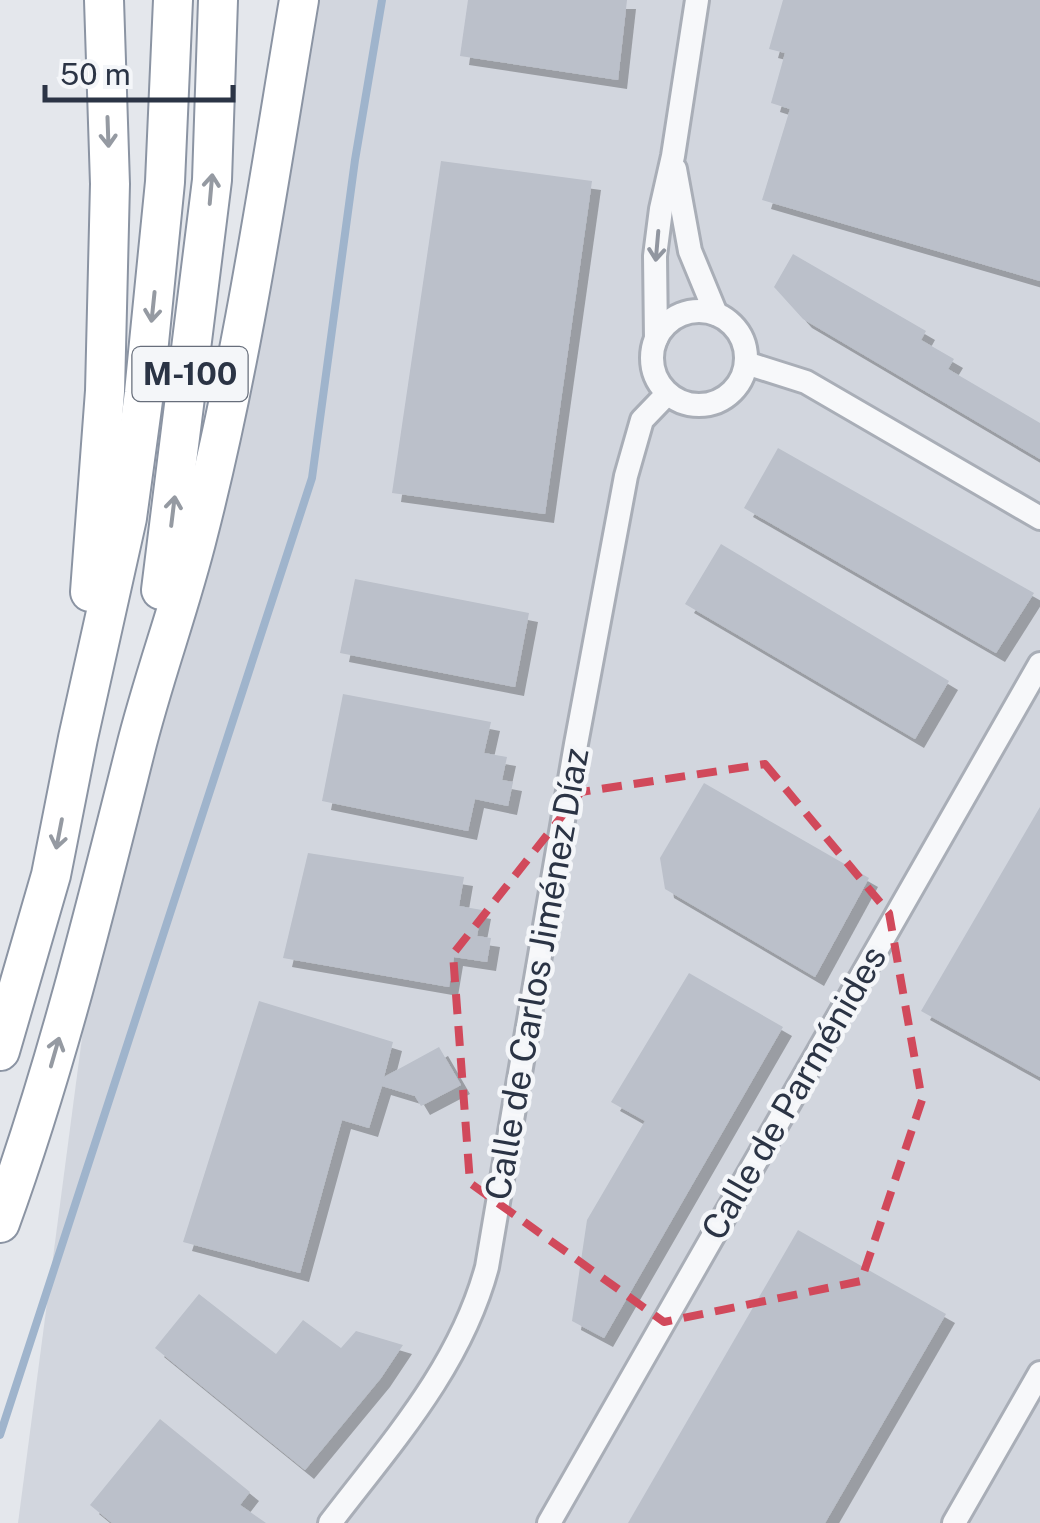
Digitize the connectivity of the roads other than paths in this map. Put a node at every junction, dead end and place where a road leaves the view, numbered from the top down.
1 (104, 0) edge
2 (172, 0) edge
3 (218, 0) edge
4 (300, 0) edge
5 (697, 0) edge
6 (673, 156) junction
7 (716, 314) junction
8 (656, 338) junction
9 (746, 363) junction
10 (667, 394) junction
11 (1040, 518) edge
12 (1040, 664) edge
13 (78, 738) junction
14 (136, 746) junction
15 (0, 1051) edge
16 (0, 1223) edge
17 (1040, 1373) edge
18 (330, 1523) edge
19 (548, 1523) edge
20 (954, 1523) edge

1 -> 13 highway
2 -> 13 highway, M-100
14 -> 3 highway, M-100
4 - 14 highway
5 - 6 street
6 - 7 street
6 -> 8 street
7 - 8 street
7 - 9 street
8 - 10 street
9 - 10 street
9 - 11 street
10 - 18 street, Calle de Carlos Jiménez Díaz
12 - 19 street, Calle de Parménides
13 -> 15 highway, M-100
16 -> 14 highway, M-100
17 - 20 street

